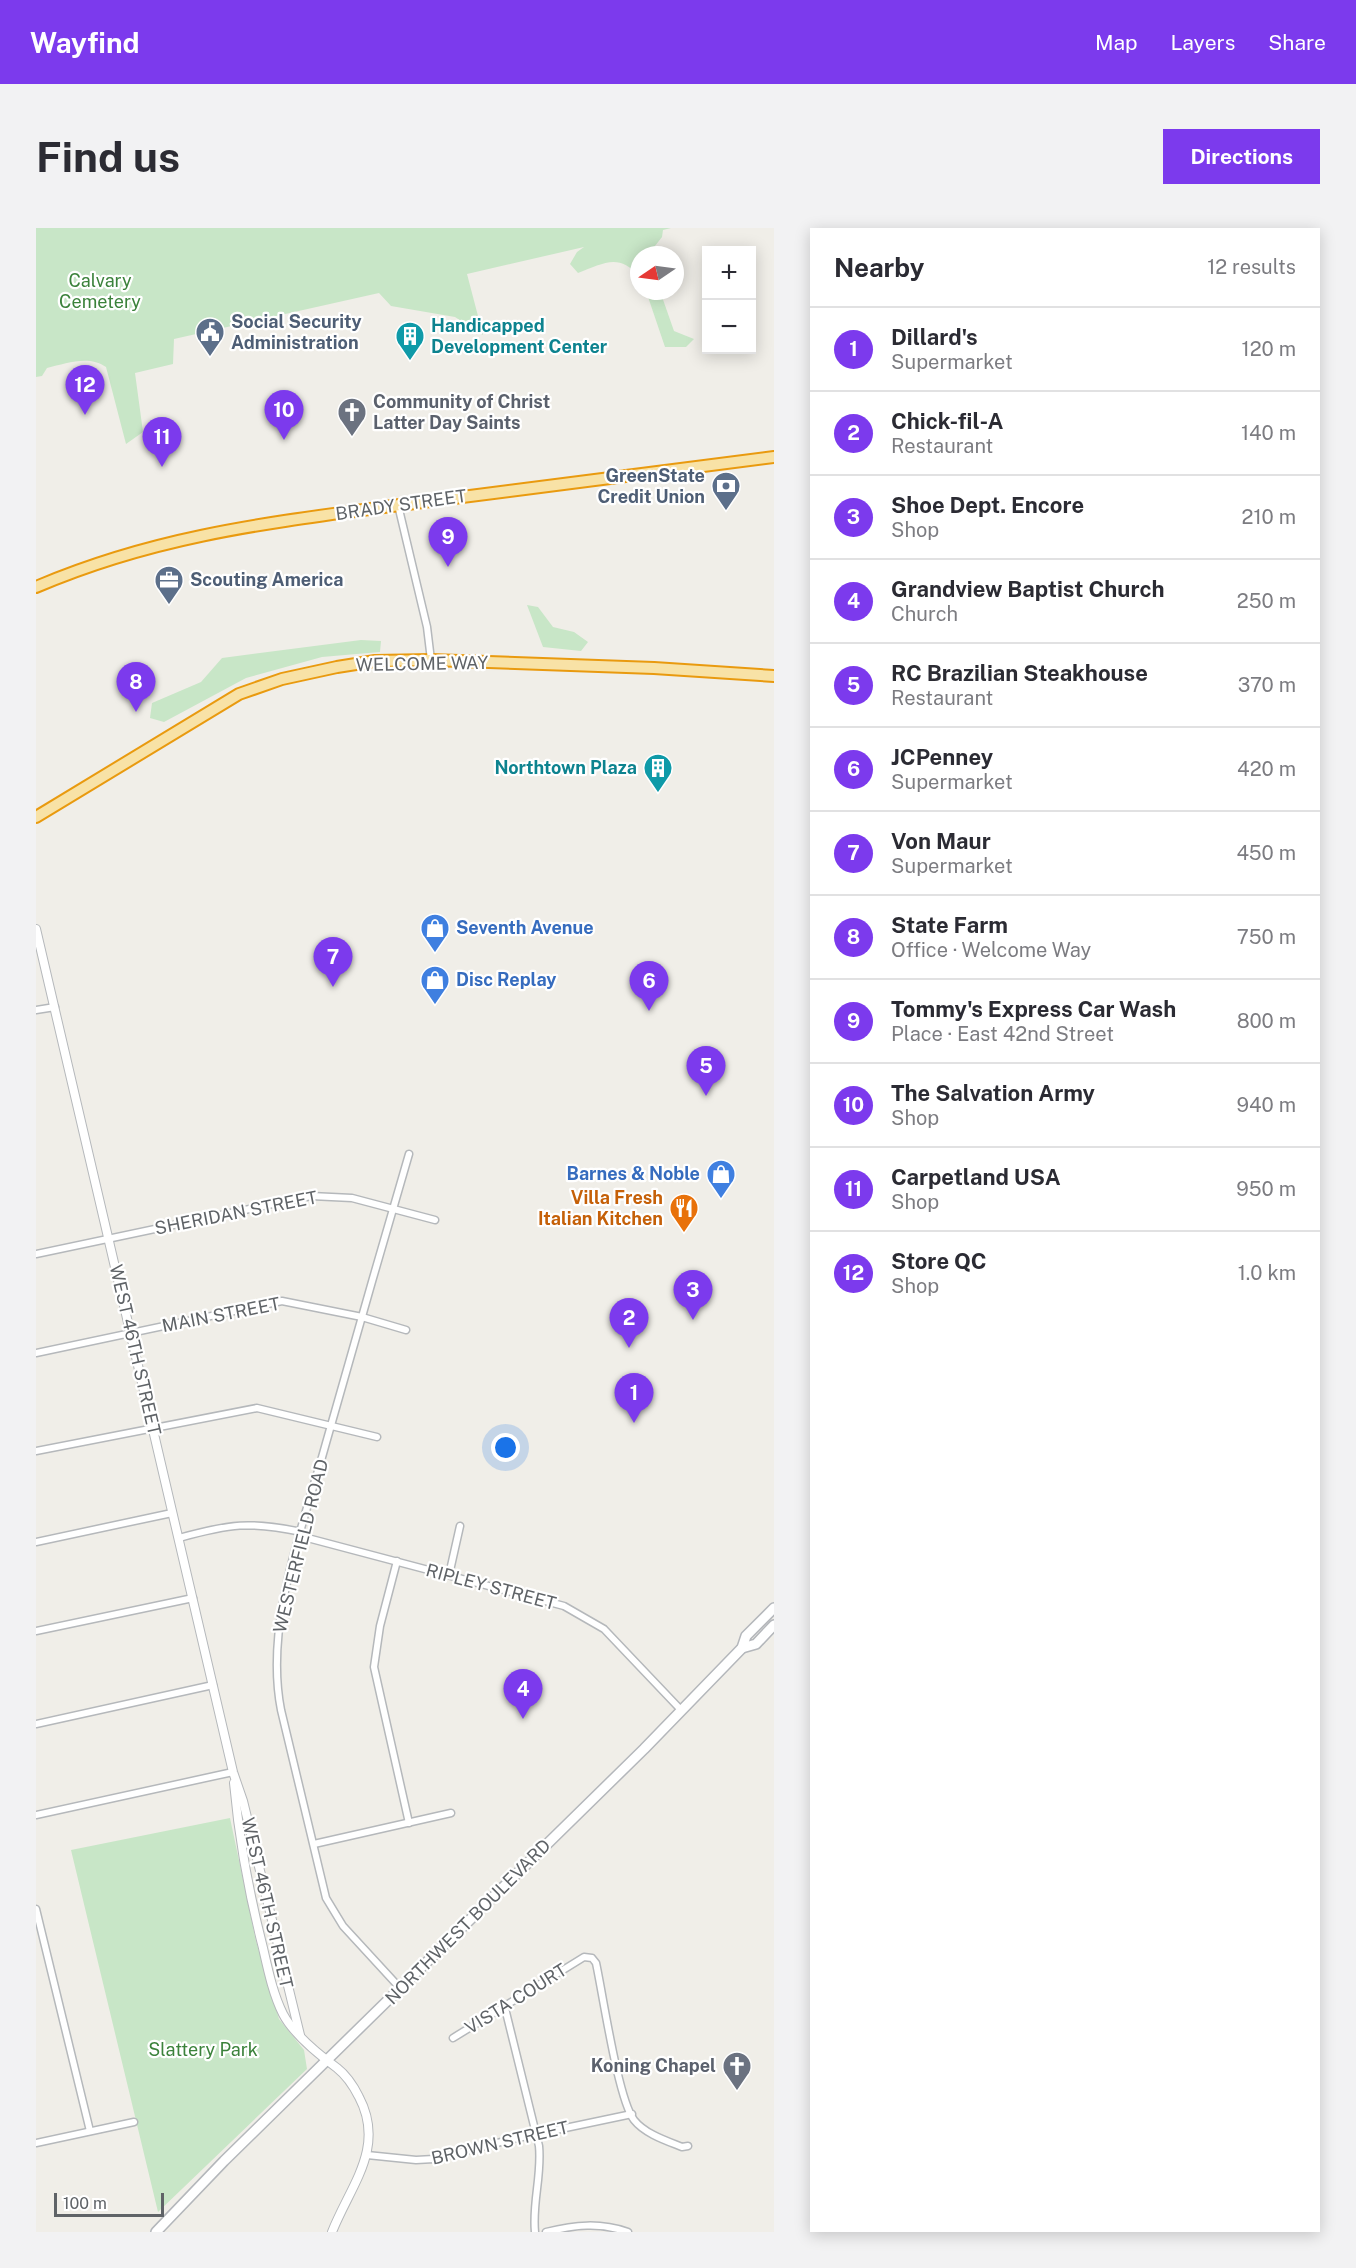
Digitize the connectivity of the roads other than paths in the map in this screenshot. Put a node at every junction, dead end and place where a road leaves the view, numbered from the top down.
1 (774, 457) edge
2 (398, 505) junction
3 (36, 587) edge
4 (431, 660) junction
5 (774, 676) edge
6 (36, 817) edge
7 (36, 928) edge
8 (55, 1007) junction
9 (36, 1010) edge
10 (409, 1154) dead end
11 (393, 1209) junction
12 (435, 1220) dead end
13 (109, 1238) junction
14 (36, 1254) edge
15 (362, 1317) junction
16 (406, 1330) dead end
17 (130, 1333) junction
18 (36, 1353) edge
19 (331, 1425) junction
20 (153, 1428) junction
21 (377, 1437) dead end
22 (36, 1451) edge
23 (172, 1513) junction
24 (460, 1526) dead end
25 (301, 1534) junction
26 (179, 1539) junction
27 (36, 1542) edge
28 (397, 1562) junction
29 (448, 1575) junction
30 (193, 1598) junction
31 (774, 1608) edge
32 (774, 1625) edge
33 (36, 1630) edge
34 (742, 1648) junction
35 (213, 1686) junction
36 (681, 1710) junction
37 (36, 1724) edge
38 (233, 1772) junction
39 (451, 1813) dead end
40 (36, 1815) edge
41 (409, 1823) junction
42 (314, 1844) junction
43 (36, 1909) edge
44 (400, 1988) junction
45 (504, 2004) junction
46 (300, 2035) junction
47 (453, 2038) dead end
48 (326, 2061) junction
49 (632, 2114) junction
50 (134, 2122) dead end
51 (90, 2131) junction
52 (536, 2134) junction
53 (36, 2142) edge
54 (688, 2146) dead end
55 (367, 2154) junction
56 (156, 2232) edge
57 (332, 2232) edge
58 (535, 2232) edge
59 (546, 2232) edge
60 (628, 2232) edge

1 - 2 highway, BRADY STREET
2 - 3 highway, BRADY STREET
2 - 4 street
4 - 5 highway, WELCOME WAY
4 - 6 highway, WELCOME WAY
7 - 8 street, WEST 46TH STREET
8 - 9 street
8 - 13 street, WEST 46TH STREET
10 - 11 street, WESTERFIELD ROAD
11 - 12 street, SHERIDAN STREET
11 - 13 street, SHERIDAN STREET
11 - 15 street, WESTERFIELD ROAD
13 - 14 street, SHERIDAN STREET
13 - 17 street, WEST 46TH STREET
15 - 16 street, MAIN STREET
15 - 17 street, MAIN STREET
15 - 19 street, WESTERFIELD ROAD
17 - 18 street, MAIN STREET
17 - 20 street, WEST 46TH STREET
19 - 20 street
19 - 21 street
19 - 25 street, WESTERFIELD ROAD
20 - 22 street
20 - 23 street, WEST 46TH STREET
23 - 26 street, WEST 46TH STREET
23 - 27 street
24 - 29 street
25 - 26 street, RIPLEY STREET
25 - 28 street, RIPLEY STREET
25 - 42 street, WESTERFIELD ROAD
26 - 30 street, WEST 46TH STREET
28 - 29 street, RIPLEY STREET
28 - 41 street
29 - 36 street, RIPLEY STREET
30 - 33 street
30 - 35 street, WEST 46TH STREET
31 - 34 main road, NORTHWEST BOULEVARD
32 - 34 main road
34 - 36 main road, NORTHWEST BOULEVARD
35 - 37 street
35 - 38 street, WEST 46TH STREET
36 - 44 main road, NORTHWEST BOULEVARD
38 - 40 street
38 - 46 street, WEST 46TH STREET
38 - 46 street, WEST 46TH STREET
39 - 41 street
41 - 42 street
42 - 44 street, WESTERFIELD ROAD
43 - 51 street
44 - 48 main road, NORTHWEST BOULEVARD
45 - 47 street, VISTA COURT
45 - 49 street, VISTA COURT
45 - 52 street
46 - 48 street, WEST 46TH STREET
48 - 55 street, WEST 46TH STREET
48 - 56 main road, NORTHWEST BOULEVARD
49 - 52 street, BROWN STREET
49 - 54 street
50 - 51 street
51 - 53 street
52 - 55 street, BROWN STREET
52 - 58 street
55 - 57 street, WEST 46TH STREET
59 - 60 street

